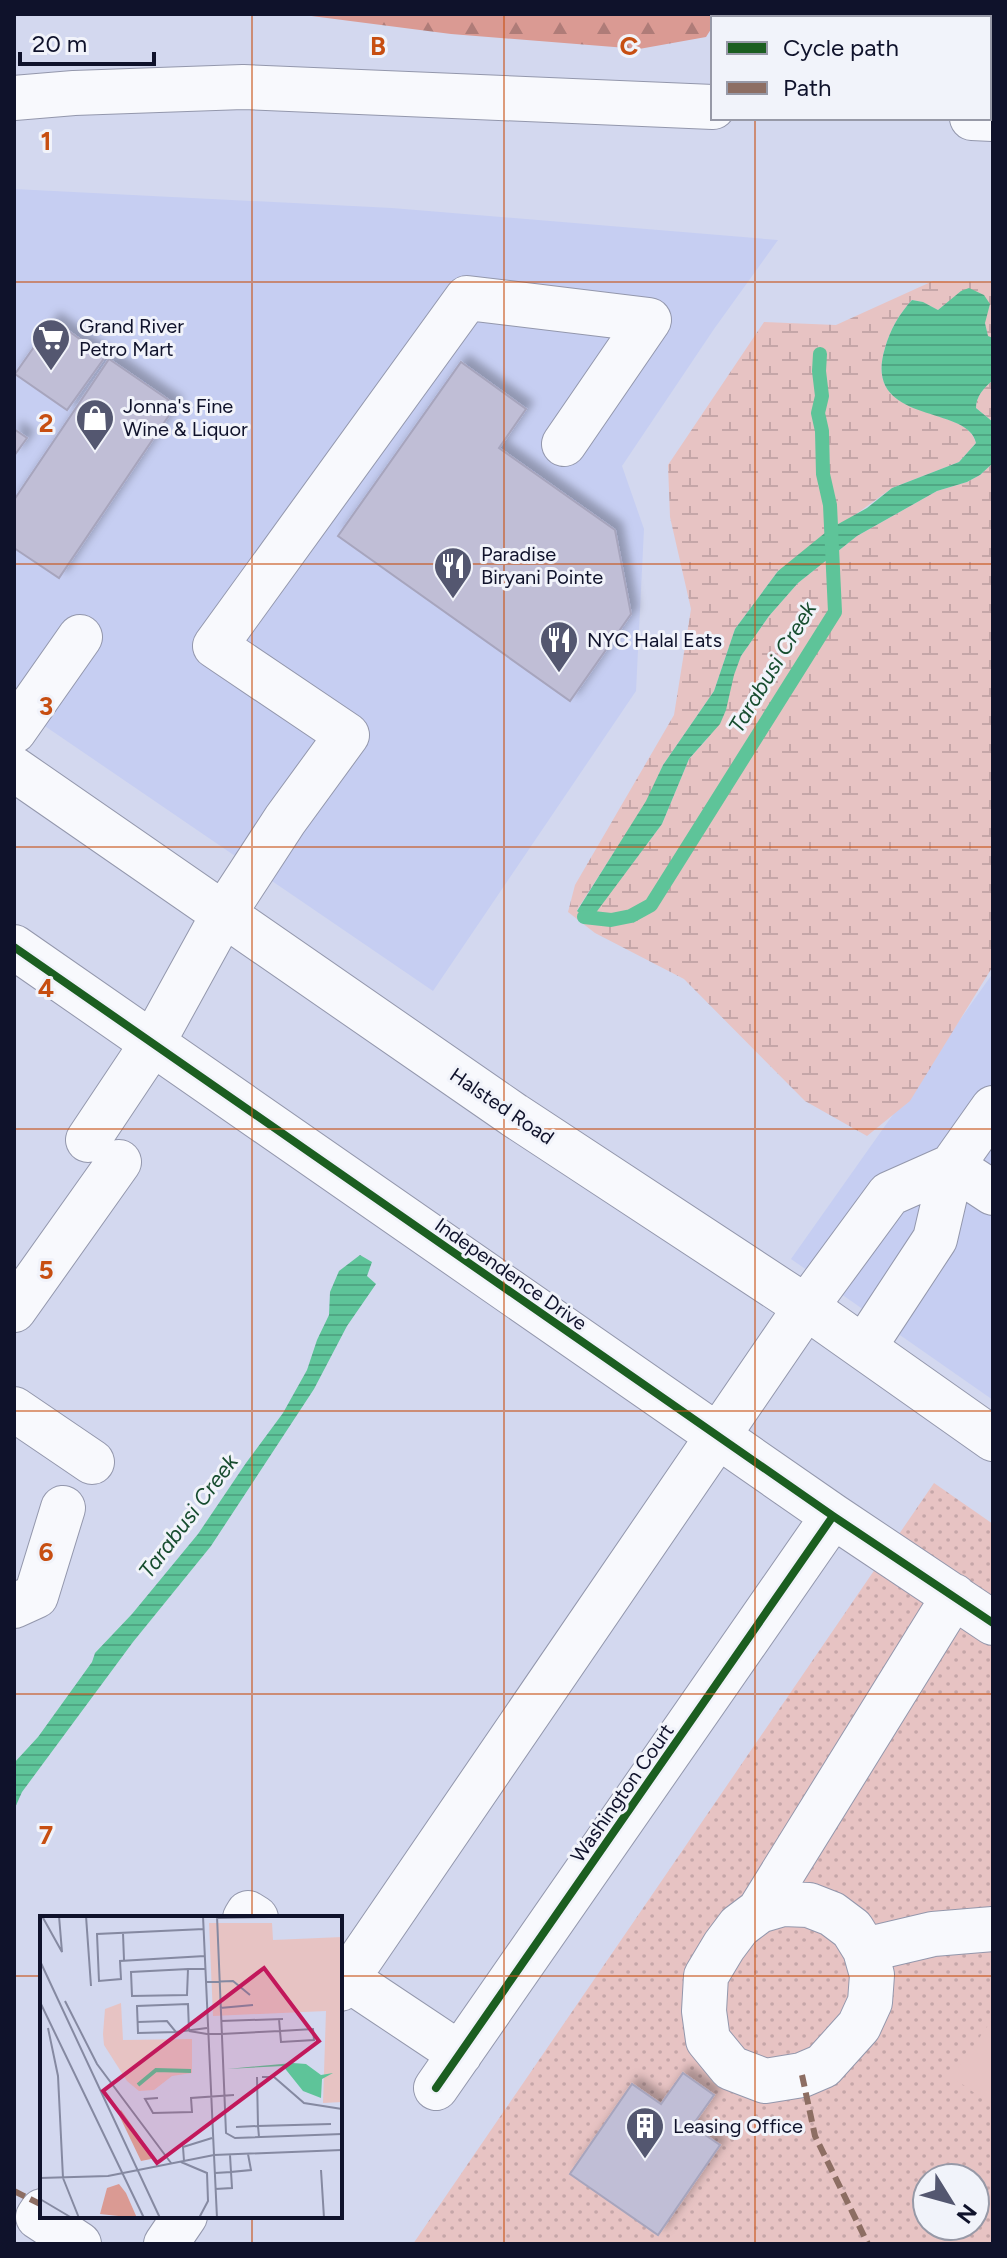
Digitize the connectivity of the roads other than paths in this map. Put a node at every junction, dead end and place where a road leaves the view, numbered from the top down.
1 (14, 98) edge
2 (711, 107) edge
3 (564, 444) dead end
4 (80, 637) dead end
5 (14, 731) edge
6 (14, 769) edge
7 (223, 915) junction
8 (14, 947) edge
9 (152, 1044) junction
10 (993, 1108) edge
11 (952, 1166) junction
12 (993, 1193) edge
13 (806, 1307) junction
14 (14, 1310) edge
15 (864, 1347) junction
16 (14, 1409) edge
17 (718, 1436) junction
18 (993, 1439) edge
19 (92, 1462) dead end
20 (63, 1508) dead end
21 (833, 1516) junction
22 (954, 1596) junction
23 (14, 1606) edge
24 (993, 1623) edge
25 (759, 1911) junction
26 (993, 1929) edge
27 (865, 1950) junction
28 (342, 1981) edge
29 (40, 2214) edge
30 (184, 2218) edge
31 (79, 2244) edge
32 (166, 2244) edge

1 - 2 main road
3 - 7 main road
4 - 5 main road
6 - 7 main road, Halsted Road
7 - 9 main road
7 - 13 main road, Halsted Road
8 - 9 main road, Independence Drive
9 - 14 main road
9 - 17 main road, Independence Drive
10 - 11 main road
11 - 12 main road
11 - 13 main road
11 - 15 main road
13 - 15 main road, Halsted Road
13 - 17 main road
15 - 18 main road, Halsted Road
16 - 19 main road
17 - 21 main road, Independence Drive
17 - 28 main road
20 - 23 main road
21 - 22 main road, Independence Drive
21 - 28 main road, Washington Court
22 - 24 main road, Independence Drive
22 - 25 main road
25 - 27 main road
25 - 27 main road
26 - 27 main road
29 - 31 main road
30 - 32 main road

